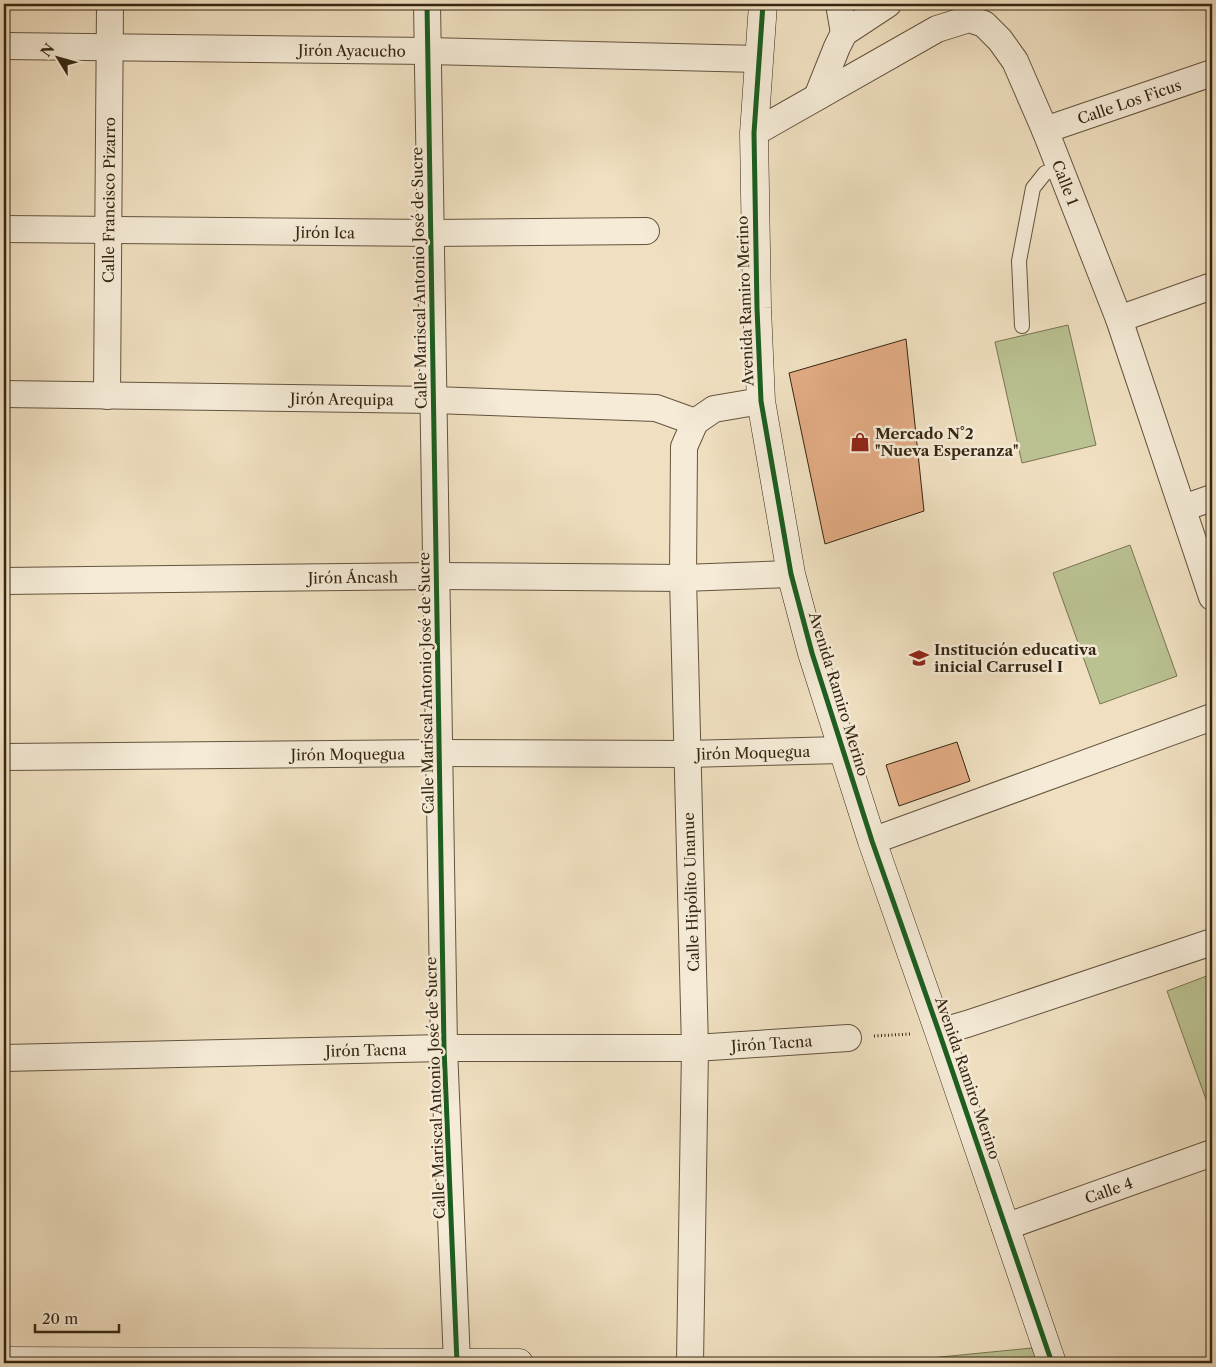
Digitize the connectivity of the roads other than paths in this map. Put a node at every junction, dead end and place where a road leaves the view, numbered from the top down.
1 (110, 4) edge
2 (427, 4) edge
3 (764, 4) edge
4 (839, 4) edge
5 (888, 4) edge
6 (844, 33) junction
7 (4, 46) edge
8 (110, 48) junction
9 (428, 51) junction
10 (760, 59) junction
11 (1212, 73) edge
12 (817, 97) junction
13 (1045, 130) junction
14 (754, 133) junction
15 (1060, 168) junction
16 (4, 229) edge
17 (108, 230) junction
18 (646, 231) dead end
19 (431, 233) junction
20 (1212, 286) edge
21 (1119, 319) junction
22 (1022, 326) dead end
23 (4, 394) edge
24 (107, 396) junction
25 (434, 400) junction
26 (761, 401) junction
27 (695, 422) junction
28 (1212, 498) edge
29 (1183, 508) junction
30 (791, 574) junction
31 (437, 576) junction
32 (683, 578) junction
33 (4, 581) edge
34 (1212, 597) edge
35 (1212, 717) edge
36 (842, 750) junction
37 (440, 753) junction
38 (687, 754) junction
39 (4, 757) edge
40 (872, 841) junction
41 (1212, 942) edge
42 (939, 1032) junction
43 (848, 1038) road end
44 (444, 1048) junction
45 (695, 1048) junction
46 (4, 1058) edge
47 (1212, 1153) edge
48 (1005, 1227) junction
49 (4, 1360) edge
50 (247, 1363) edge
51 (457, 1363) edge
52 (519, 1363) edge
53 (690, 1363) edge
54 (1052, 1363) edge

1 - 8 street, Calle Francisco Pizarro
2 - 9 street, Calle Mariscal Antonio José de Sucre
3 - 10 street, Avenida Ramiro Merino
4 - 6 street
5 - 6 street
6 - 12 street
7 - 8 street, Jirón Ayacucho
8 - 9 street, Jirón Ayacucho
8 - 17 street, Calle Francisco Pizarro
9 - 10 street, Jirón Ayacucho
9 - 19 street, Calle Mariscal Antonio José de Sucre
10 - 14 street, Avenida Ramiro Merino
11 - 13 street, Calle Los Ficus
12 - 13 street, Calle 1
12 - 14 street, Calle 1
13 - 15 street, Calle 1
14 - 26 street, Avenida Ramiro Merino
15 - 21 street, Calle 1
15 - 22 lane
16 - 17 street, Jirón Ica
17 - 19 street, Jirón Ica
17 - 24 street, Calle Francisco Pizarro
18 - 19 street, Jirón Ica
19 - 25 street, Calle Mariscal Antonio José de Sucre
20 - 21 street
21 - 29 street, Calle 1
23 - 24 street, Jirón Arequipa
24 - 25 street, Jirón Arequipa
25 - 27 street, Jirón Arequipa
25 - 31 street, Calle Mariscal Antonio José de Sucre
26 - 27 street
26 - 30 street, Avenida Ramiro Merino
27 - 32 street, Calle Hipólito Unanue
28 - 29 street
29 - 34 street, Calle 1
30 - 32 street, Jirón Áncash
30 - 36 street, Avenida Ramiro Merino
31 - 32 street, Jirón Áncash
31 - 33 street, Jirón Áncash
31 - 37 street, Calle Mariscal Antonio José de Sucre
32 - 38 street, Calle Hipólito Unanue
35 - 40 street
36 - 38 street, Jirón Moquegua
36 - 40 street, Avenida Ramiro Merino
37 - 38 street, Jirón Moquegua
37 - 39 street, Jirón Moquegua
37 - 44 street, Calle Mariscal Antonio José de Sucre
38 - 45 street, Calle Hipólito Unanue
40 - 42 street, Avenida Ramiro Merino
41 - 42 street
42 - 48 street, Avenida Ramiro Merino
43 - 45 street, Jirón Tacna
44 - 45 street, Jirón Tacna
44 - 46 street, Jirón Tacna
44 - 51 street, Calle Mariscal Antonio José de Sucre
45 - 53 street, Calle Hipólito Unanue
47 - 48 street, Calle 4
48 - 54 street, Avenida Ramiro Merino
49 - 50 street
50 - 51 street
51 - 52 street

